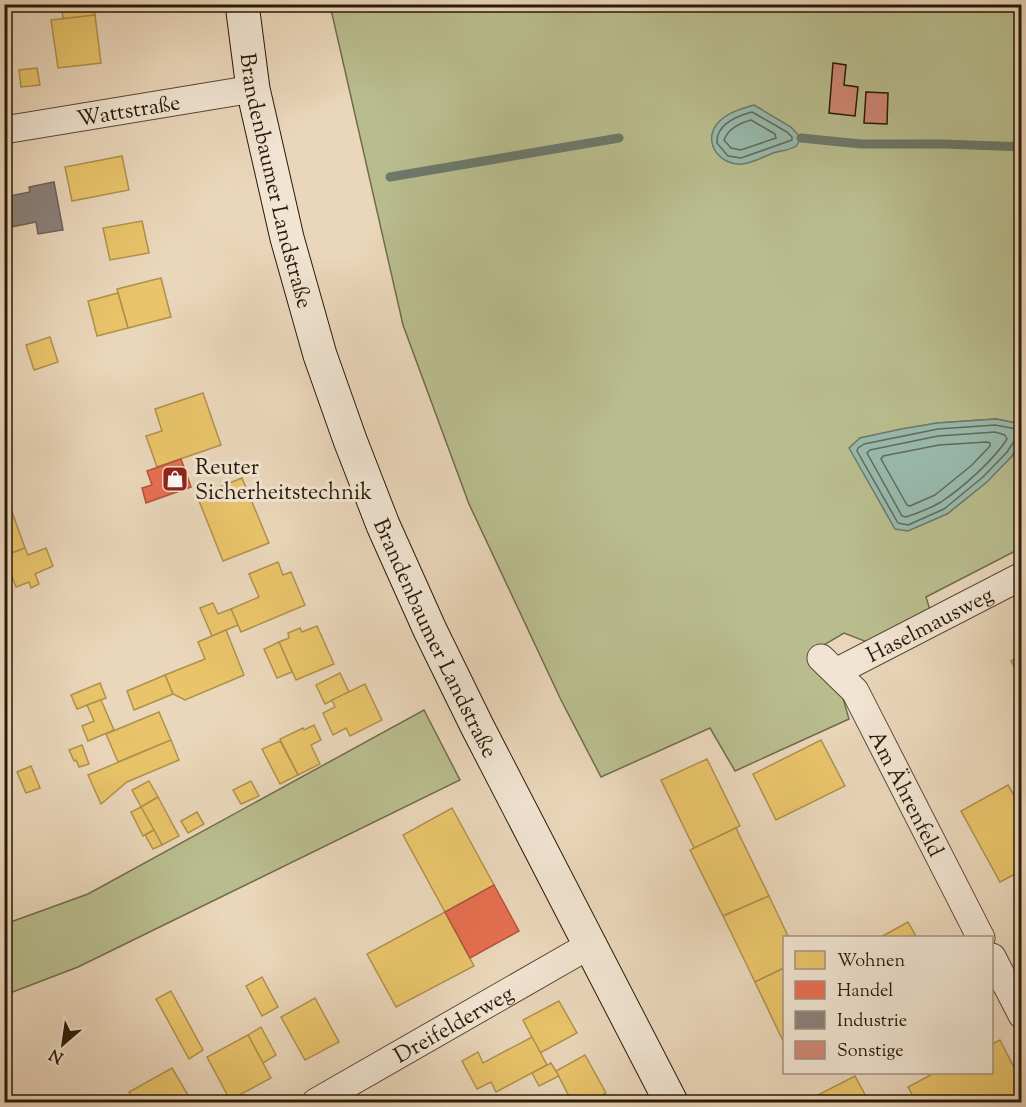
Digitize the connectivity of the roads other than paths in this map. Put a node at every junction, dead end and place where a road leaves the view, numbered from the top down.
1 (242, 4) edge
2 (253, 89) junction
3 (4, 130) edge
4 (1022, 576) edge
5 (828, 665) joint
6 (980, 936) edge
7 (590, 945) junction
8 (993, 959) edge
9 (1022, 1016) edge
10 (316, 1102) edge
11 (671, 1102) edge

1 - 2 main road, Brandenbaumer Landstraße
2 - 3 street, Wattstraße
2 - 7 main road, Brandenbaumer Landstraße
4 - 5 street, Haselmausweg
5 - 6 street, Am Ährenfeld
7 - 10 street, Dreifelderweg
7 - 11 main road, Brandenbaumer Landstraße
8 - 9 street

